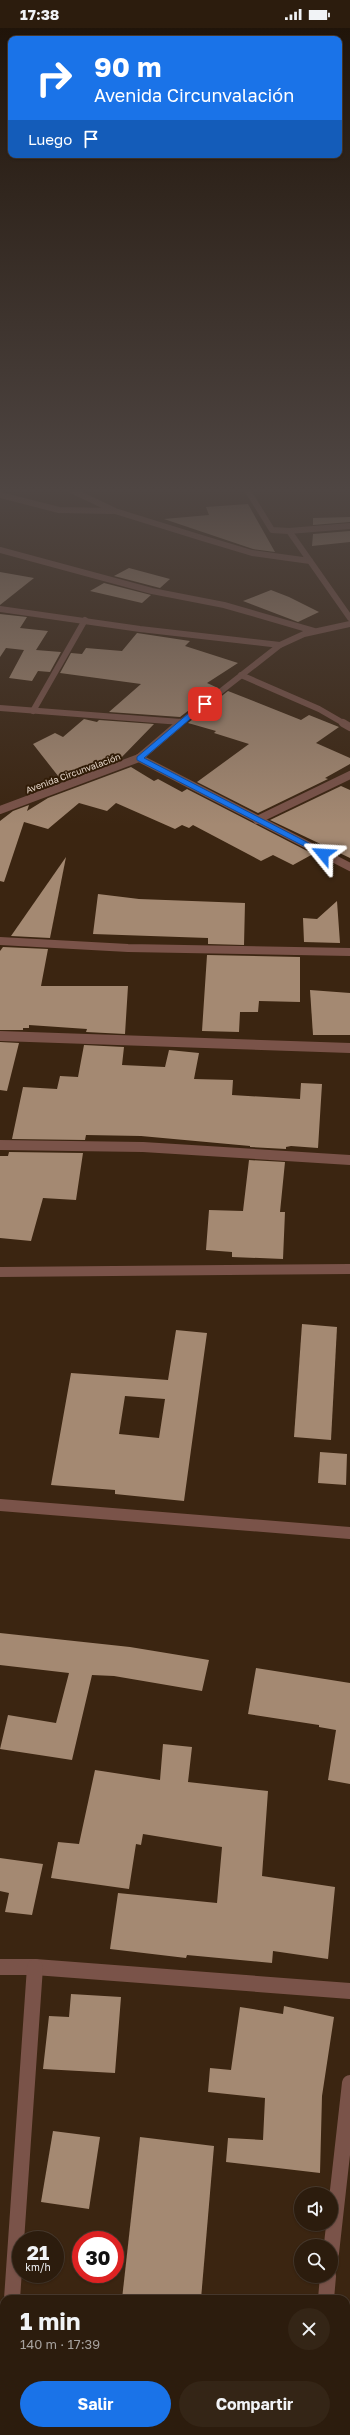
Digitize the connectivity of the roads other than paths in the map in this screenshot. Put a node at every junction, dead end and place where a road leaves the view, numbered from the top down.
1 (200, 600) edge
2 (338, 600) edge
3 (0, 608) edge
4 (350, 618) edge
5 (85, 620) junction
6 (350, 624) edge
7 (314, 631) junction
8 (280, 645) junction
9 (241, 675) junction
10 (0, 708) edge
11 (33, 711) junction
12 (181, 722) junction
13 (350, 727) edge
14 (139, 758) junction
15 (350, 775) edge
16 (0, 810) edge
17 (257, 820) junction
18 (350, 867) edge
19 (0, 941) edge
20 (350, 952) edge
21 (0, 1036) edge
22 (350, 1048) edge
23 (0, 1145) edge
24 (350, 1160) edge
25 (350, 1269) edge
26 (0, 1272) edge
27 (0, 1505) edge
28 (350, 1533) edge
29 (0, 1967) edge
30 (35, 1968) junction
31 (350, 1991) edge
32 (350, 2083) edge
33 (333, 2239) edge
34 (327, 2283) edge
35 (12, 2295) edge
36 (326, 2295) edge

1 - 7 street
2 - 4 street
3 - 5 street
5 - 8 street
5 - 11 street
6 - 7 street, Avenida Circunvalación
7 - 8 street, Avenida Circunvalación
8 - 9 street, Avenida Circunvalación
9 - 12 street, Avenida Circunvalación
9 - 13 street
10 - 11 street
11 - 12 street
12 - 14 street, Avenida Circunvalación
14 - 16 street, Avenida Circunvalación
14 - 17 street
15 - 17 street
17 - 18 street
19 - 20 street
21 - 22 street
23 - 24 street
25 - 26 street
27 - 28 street
29 - 30 street
30 - 31 street
30 - 35 street
32 - 33 street
34 - 36 street

